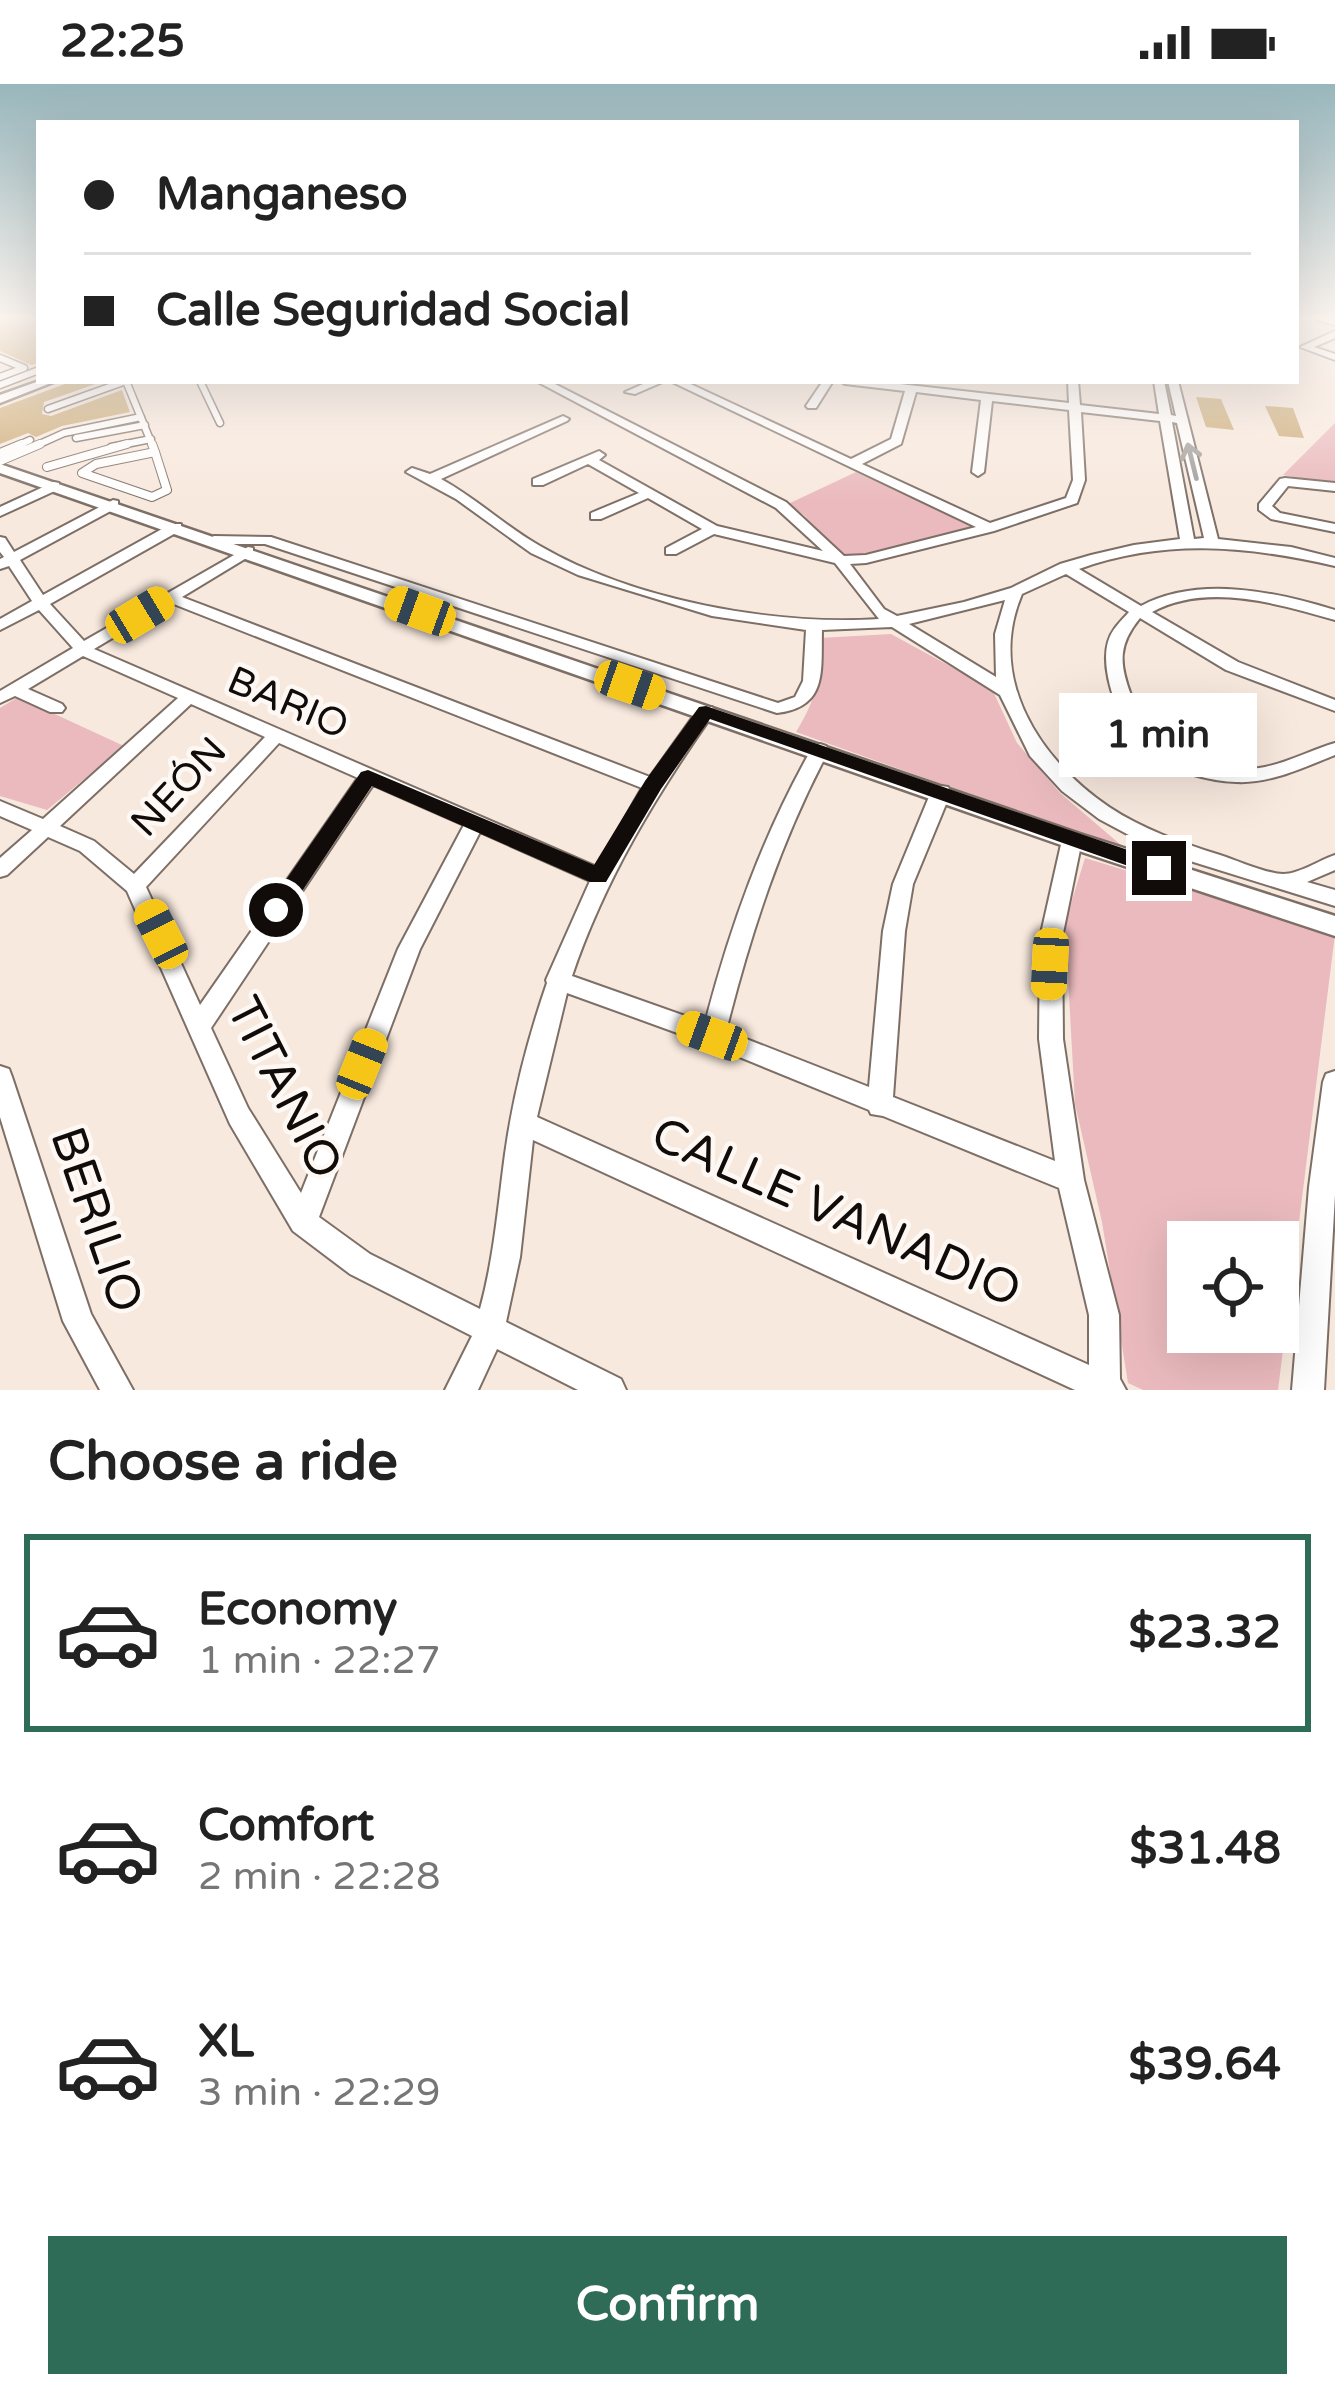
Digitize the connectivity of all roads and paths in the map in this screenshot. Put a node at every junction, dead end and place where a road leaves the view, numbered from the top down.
1 (36, 383) edge
2 (116, 384) edge
3 (125, 384) edge
4 (201, 384) edge
5 (549, 384) edge
6 (652, 384) edge
7 (681, 384) edge
8 (826, 384) edge
9 (870, 384) edge
10 (1073, 384) edge
11 (1160, 384) edge
12 (1174, 384) edge
13 (0, 388) edge
14 (911, 389) junction
15 (631, 392) dead end
16 (987, 398) junction
17 (812, 406) dead end
18 (1076, 408) junction
19 (48, 409) dead end
20 (142, 418) junction
21 (1166, 418) junction
22 (563, 419) dead end
23 (1182, 420) junction
24 (220, 423) dead end
25 (76, 438) dead end
26 (151, 439) junction
27 (156, 452) junction
28 (0, 461) edge
29 (851, 464) junction
30 (412, 472) dead end
31 (978, 472) dead end
32 (50, 477) junction
33 (433, 478) junction
34 (538, 482) dead end
35 (1335, 488) edge
36 (647, 494) junction
37 (113, 505) junction
38 (0, 512) edge
39 (596, 516) dead end
40 (176, 526) junction
41 (989, 528) junction
42 (1335, 528) edge
43 (712, 530) junction
44 (214, 540) junction
45 (1187, 540) junction
46 (0, 541) edge
47 (1212, 541) junction
48 (248, 551) junction
49 (671, 551) dead end
50 (840, 560) junction
51 (7, 562) edge
52 (1335, 562) edge
53 (1065, 567) junction
54 (1016, 591) junction
55 (169, 597) junction
56 (41, 604) junction
57 (1141, 613) junction
58 (1335, 615) edge
59 (0, 625) edge
60 (895, 625) junction
61 (814, 629) junction
62 (83, 650) junction
63 (1006, 691) junction
64 (7, 693) edge
65 (187, 699) junction
66 (1335, 706) edge
67 (56, 708) dead end
68 (706, 711) junction
69 (275, 737) junction
70 (1335, 749) edge
71 (820, 750) junction
72 (368, 777) junction
73 (652, 785) junction
74 (940, 792) junction
75 (0, 808) edge
76 (475, 823) junction
77 (45, 825) junction
78 (1072, 840) junction
79 (1335, 862) edge
80 (0, 870) edge
81 (598, 876) junction
82 (1286, 881) junction
83 (135, 886) junction
84 (1335, 898) edge
85 (1335, 926) edge
86 (557, 980) junction
87 (199, 1025) junction
88 (712, 1036) junction
89 (0, 1076) edge
90 (1335, 1082) edge
91 (880, 1106) junction
92 (523, 1123) junction
93 (1071, 1180) junction
94 (1329, 1190) edge
95 (303, 1222) junction
96 (492, 1329) junction
97 (1107, 1389) edge
98 (116, 1390) edge
99 (461, 1390) edge
100 (610, 1390) edge
101 (1308, 1390) edge

1 - 13 street
2 - 19 lane
3 - 20 lane
4 - 24 lane
5 - 50 street
6 - 15 street
7 - 29 street
8 - 17 street
9 - 14 street
10 - 18 street
11 - 21 street
12 - 23 street
14 - 16 street
14 - 29 street
16 - 18 street
16 - 31 street
18 - 21 street
18 - 41 street
20 - 25 lane
20 - 26 lane
20 - 28 lane
21 - 23 street
21 - 45 street
22 - 33 street
47 -> 23 street
26 - 27 lane
26 - 32 lane
27 - 27 lane
28 - 32 street
29 - 41 street
30 - 33 street
32 - 37 street
32 - 38 street
33 - 61 street
34 - 36 street
35 - 42 street
36 - 39 street
36 - 43 street
37 - 40 street
37 - 51 street
40 - 44 street
40 - 56 street
41 - 50 street
43 - 49 street
43 - 50 street
44 - 48 street
44 - 61 street
45 - 47 street
45 - 53 street
46 - 51 street
47 - 52 street
48 - 55 street
48 - 68 street
50 - 60 street
51 - 56 street
53 - 54 street
53 - 57 street
54 - 60 street
54 - 63 street
55 - 62 street
55 - 73 street
56 - 59 street
56 - 62 street
57 - 58 street
57 - 66 street
57 - 70 street
60 - 61 street
60 - 63 street
62 - 64 street
62 - 65 street, BARIO
63 - 82 street
64 - 67 street
65 - 69 street, BARIO
65 - 77 street
68 - 71 street
68 - 73 street
69 - 72 street, BARIO
69 - 83 street, NEÓN
71 - 74 street
71 - 88 street
72 - 76 street, BARIO
72 - 87 street
73 - 81 street
74 - 78 street
74 - 91 street
75 - 77 street, TITANIO
76 - 81 street, BARIO
76 - 95 street
77 - 80 street
77 - 83 street, TITANIO
78 - 85 street
78 - 93 street
79 - 82 street
81 - 86 street
82 - 84 street
83 - 87 street, TITANIO
86 - 88 street
86 - 92 street
87 - 95 street, TITANIO
88 - 91 street
89 - 98 street, BERILIO
90 - 94 street
91 - 93 street
92 - 96 street
92 - 97 street, CALLE VANADIO
93 - 97 street
94 - 101 street
95 - 96 street, TITANIO
96 - 99 street
96 - 100 street, TITANIO

